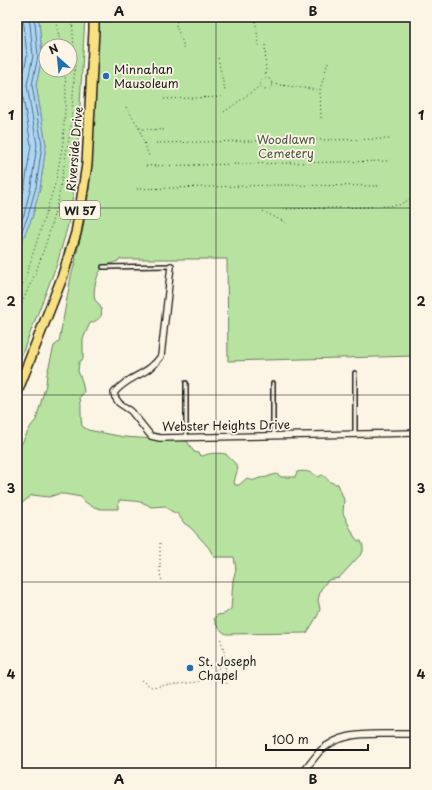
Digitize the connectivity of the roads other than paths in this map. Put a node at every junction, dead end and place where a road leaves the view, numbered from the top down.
1 (94, 17) edge
2 (171, 266) joint
3 (103, 267) dead end
4 (355, 373) dead end
5 (186, 383) dead end
6 (273, 383) dead end
7 (17, 392) edge
8 (415, 433) edge
9 (355, 434) junction
10 (274, 436) junction
11 (186, 437) junction
12 (415, 734) edge
13 (303, 773) edge

1 - 7 main road, Riverside Drive / WI 57
2 - 3 lane
2 - 11 street, Webster Heights Drive
4 - 9 lane
5 - 11 lane
6 - 10 lane
8 - 9 street, Webster Heights Drive
9 - 10 street, Webster Heights Drive
10 - 11 street, Webster Heights Drive
12 - 13 street

